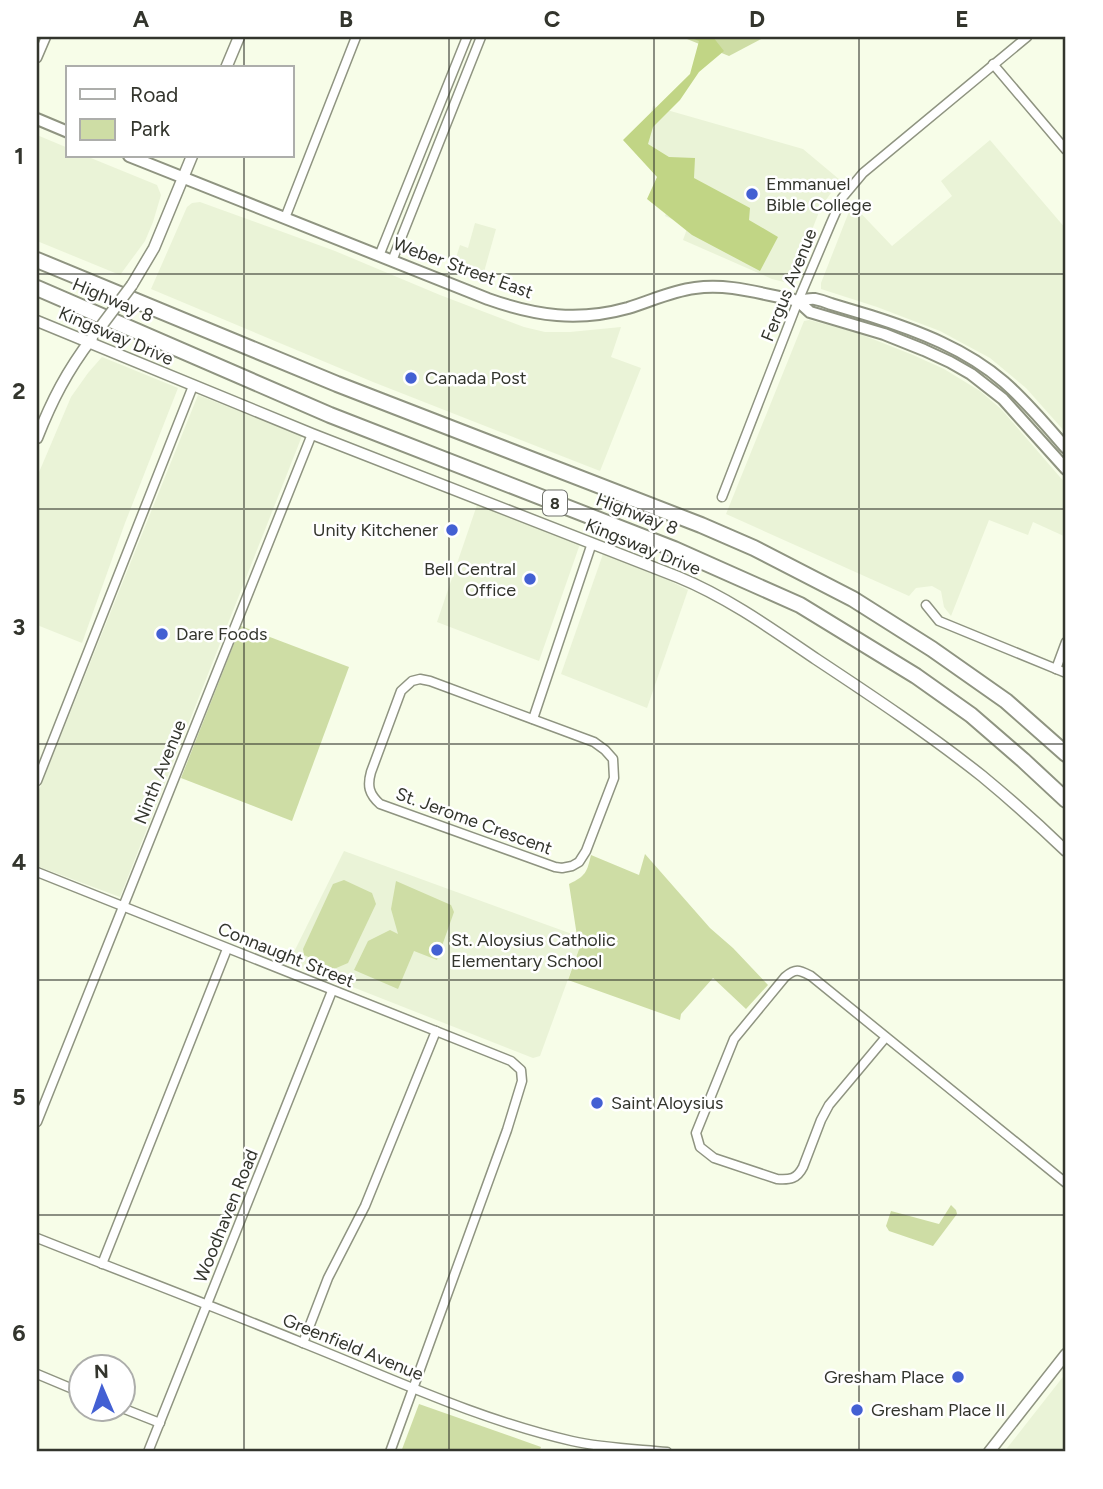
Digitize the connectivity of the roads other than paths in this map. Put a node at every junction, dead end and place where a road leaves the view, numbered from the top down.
1 (46, 37) edge
2 (239, 37) edge
3 (356, 37) edge
4 (467, 37) edge
5 (481, 37) edge
6 (1027, 37) edge
7 (37, 58) edge
8 (458, 58) junction
9 (471, 62) junction
10 (993, 64) junction
11 (227, 66) edge
12 (37, 119) edge
13 (66, 131) edge
14 (1065, 145) edge
15 (134, 158) edge
16 (191, 158) edge
17 (414, 168) junction
18 (426, 172) junction
19 (183, 178) junction
20 (285, 218) junction
21 (379, 256) junction
22 (37, 260) edge
23 (392, 261) junction
24 (37, 288) edge
25 (798, 301) junction
26 (37, 321) edge
27 (92, 337) junction
28 (193, 386) junction
29 (312, 434) junction
30 (37, 438) edge
31 (1066, 447) edge
32 (1066, 469) edge
33 (722, 497) dead end
34 (592, 543) junction
35 (926, 604) dead end
36 (1066, 642) edge
37 (1056, 668) junction
38 (1066, 673) edge
39 (533, 719) junction
40 (1066, 754) edge
41 (37, 781) edge
42 (1066, 800) edge
43 (1066, 851) edge
44 (37, 872) edge
45 (123, 906) junction
46 (227, 949) junction
47 (332, 991) junction
48 (436, 1031) junction
49 (886, 1037) junction
50 (37, 1122) edge
51 (1066, 1183) edge
52 (37, 1238) edge
53 (102, 1264) junction
54 (208, 1306) junction
55 (303, 1343) junction
56 (1066, 1354) edge
57 (37, 1374) edge
58 (66, 1386) edge
59 (414, 1389) junction
60 (136, 1414) edge
61 (160, 1423) junction
62 (148, 1452) edge
63 (390, 1452) edge
64 (667, 1452) edge
65 (989, 1452) edge

1 - 7 street
2 - 11 street
3 - 20 street
4 - 8 street
5 - 9 street
6 - 10 street, Fergus Avenue
8 - 9 street
8 - 17 street
9 - 18 street
10 - 14 street
10 - 25 street, Fergus Avenue
12 - 13 main road
15 - 19 main road, Weber Street East
16 - 19 street
17 - 18 street
17 - 21 street
18 - 23 street
19 - 20 main road, Weber Street East
19 - 27 street, bridge
20 - 21 main road, Weber Street East
21 - 23 main road, Weber Street East
22 - 40 highway, Highway 8 / 8
23 - 25 main road, Weber Street East
24 - 42 highway, Highway 8 / 8
25 - 31 main road, Weber Street East
25 - 32 main road, Weber Street East
25 - 33 street, Fergus Avenue
26 - 27 street, Kingsway Drive
27 - 28 street, Kingsway Drive
27 - 30 street
28 - 29 street, Kingsway Drive
28 - 41 street
29 - 34 street, Kingsway Drive
29 - 45 street, Ninth Avenue
34 - 39 street
34 - 43 street, Kingsway Drive
35 - 37 street
36 - 37 street
37 - 38 street
39 - 39 street, St. Jerome Crescent
44 - 45 street, Connaught Street
45 - 46 street, Connaught Street
45 - 50 street, Ninth Avenue
46 - 47 street, Connaught Street
46 - 53 street
47 - 48 street, Connaught Street
47 - 54 street, Woodhaven Road
48 - 55 street
48 - 59 street, Connaught Street
49 - 49 street
49 - 51 street
52 - 53 street, Greenfield Avenue
53 - 54 street, Greenfield Avenue
54 - 55 street, Greenfield Avenue
54 - 61 street, Woodhaven Road
55 - 59 street, Greenfield Avenue
56 - 65 street
57 - 58 street
59 - 63 street
59 - 64 street, Greenfield Avenue
60 - 61 street
61 - 62 street, Woodhaven Road

